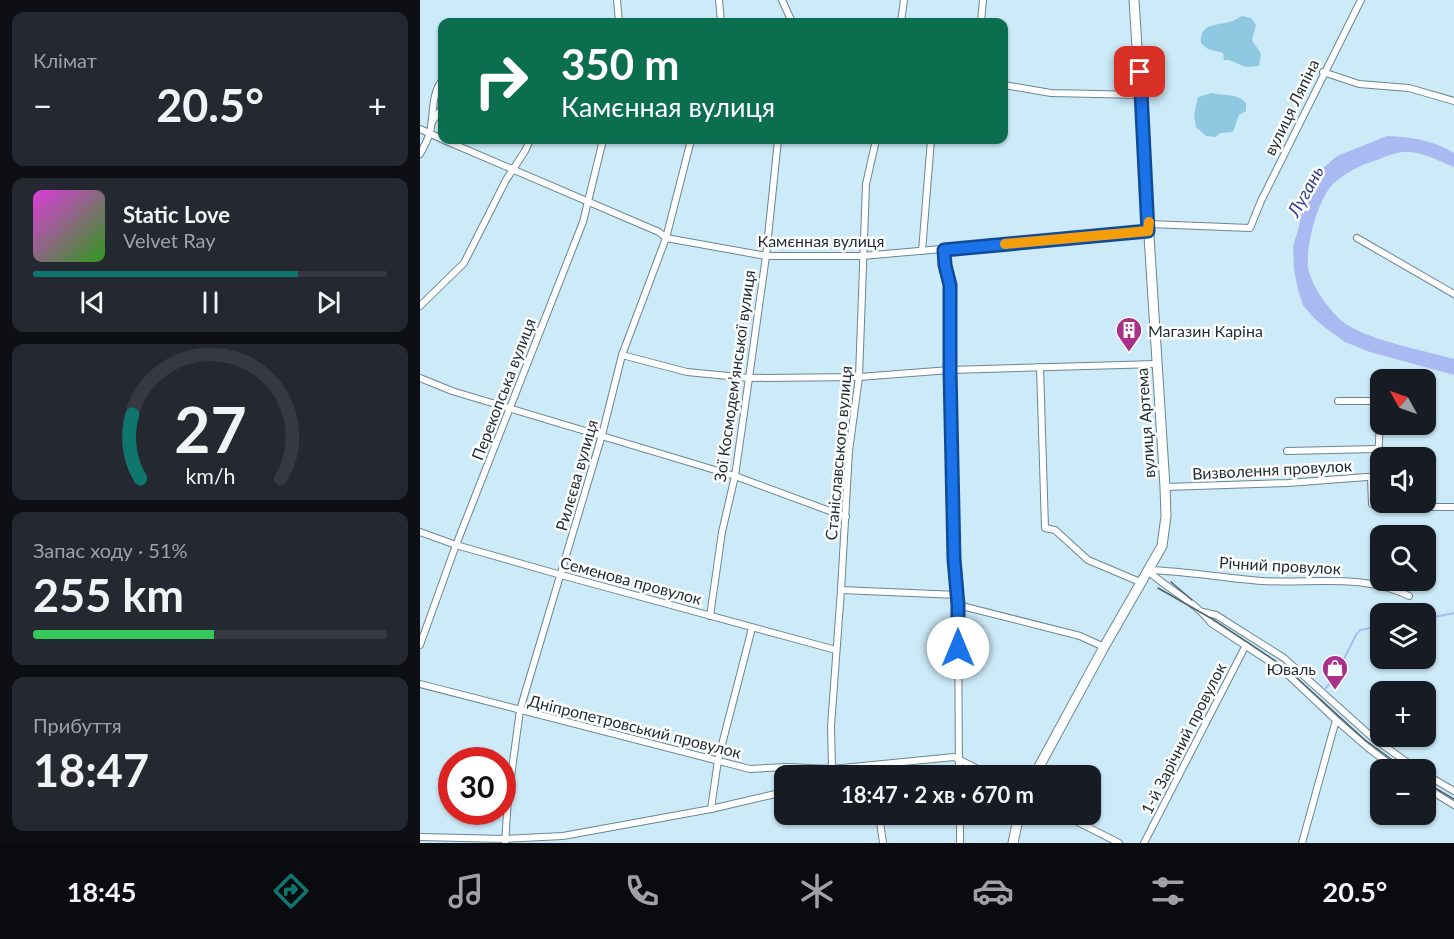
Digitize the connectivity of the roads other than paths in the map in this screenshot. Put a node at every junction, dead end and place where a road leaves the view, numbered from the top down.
1 (617, 0) edge
2 (719, 0) edge
3 (782, 0) edge
4 (904, 0) edge
5 (983, 0) edge
6 (1134, 0) edge
7 (1361, 0) edge
8 (619, 18) edge
9 (721, 18) edge
10 (790, 18) edge
11 (902, 18) edge
12 (981, 18) edge
13 (1323, 72) junction
14 (1008, 86) edge
15 (438, 89) edge
16 (1142, 95) junction
17 (1454, 101) edge
18 (438, 113) edge
19 (431, 123) junction
20 (420, 129) edge
21 (430, 133) junction
22 (438, 137) edge
23 (455, 144) edge
24 (528, 144) edge
25 (602, 144) edge
26 (690, 144) edge
27 (778, 144) edge
28 (875, 144) edge
29 (931, 144) edge
30 (420, 154) edge
31 (513, 169) junction
32 (588, 202) junction
33 (1150, 226) junction
34 (1250, 228) joint
35 (666, 238) junction
36 (1357, 238) dead end
37 (944, 250) junction
38 (922, 251) junction
39 (766, 256) junction
40 (862, 256) junction
41 (1454, 294) edge
42 (420, 306) edge
43 (622, 355) junction
44 (1157, 364) junction
45 (1040, 367) junction
46 (950, 370) junction
47 (859, 377) junction
48 (420, 378) edge
49 (750, 378) junction
50 (1338, 401) dead end
51 (1370, 402) edge
52 (510, 409) junction
53 (602, 435) junction
54 (1370, 449) edge
55 (1287, 451) dead end
56 (735, 476) junction
57 (1370, 477) edge
58 (1165, 487) junction
59 (1436, 507) edge
60 (1454, 507) edge
61 (846, 517) junction
62 (420, 532) edge
63 (456, 545) junction
64 (1147, 570) junction
65 (561, 575) junction
66 (1140, 582) junction
67 (841, 590) junction
68 (958, 595) junction
69 (1409, 596) dead end
70 (958, 605) junction
71 (1203, 612) junction
72 (710, 616) junction
73 (752, 628) junction
74 (420, 645) edge
75 (1246, 645) junction
76 (1104, 647) junction
77 (836, 650) junction
78 (420, 684) edge
79 (520, 710) junction
80 (1336, 720) junction
81 (1383, 759) edge
82 (1403, 759) edge
83 (718, 760) junction
84 (958, 760) junction
85 (832, 765) edge
86 (878, 765) edge
87 (958, 765) edge
88 (969, 765) edge
89 (1040, 765) edge
90 (774, 767) edge
91 (1436, 780) edge
92 (1454, 791) edge
93 (774, 794) edge
94 (1436, 794) edge
95 (1454, 805) edge
96 (711, 809) junction
97 (881, 825) edge
98 (960, 825) edge
99 (1017, 825) edge
100 (1084, 825) edge
101 (420, 837) edge
102 (505, 841) edge
103 (883, 843) edge
104 (960, 843) edge
105 (1013, 843) edge
106 (1119, 843) edge
107 (1144, 843) edge
108 (1302, 843) edge

1 - 8 street
2 - 9 street
3 - 10 street
4 - 11 street
5 - 12 street
6 - 16 street, вулиця Артема
7 - 13 street, вулиця Ляпіна
13 - 17 street
13 - 34 street, вулиця Ляпіна
14 - 16 street
15 - 19 street
16 - 33 street, вулиця Артема
18 - 19 street
19 - 21 street
20 - 21 street, Камєнная вулиця
21 - 22 street, Камєнная вулиця
21 - 30 street
23 - 31 street, Камєнная вулиця
24 - 31 street
25 - 32 street, Перекопська вулиця
26 - 35 street, Рилєєва вулиця
27 - 39 street, Зої Космодем’янської вулиця
28 - 40 street, Станіславського вулиця
29 - 38 street
31 - 32 street, Камєнная вулиця
31 - 42 street
32 - 35 street, Камєнная вулиця
32 - 52 street, Перекопська вулиця
33 - 34 street, Камєнная вулиця
33 - 37 street, Камєнная вулиця
33 - 44 street, вулиця Артема
35 - 39 street, Камєнная вулиця
35 - 43 street, Рилєєва вулиця
36 - 41 street
37 - 38 street, Камєнная вулиця
37 - 46 street
38 - 40 street, Камєнная вулиця
39 - 40 street, Камєнная вулиця
39 - 49 street, Зої Космодем’янської вулиця
40 - 47 street, Станіславського вулиця
43 - 49 street
43 - 53 street, Рилєєва вулиця
44 - 45 street
44 - 58 street, вулиця Артема
45 - 46 street
45 - 66 street
46 - 47 street
46 - 68 street
47 - 49 street
47 - 61 street, Станіславського вулиця
48 - 52 street
49 - 56 street, Зої Космодем’янської вулиця
50 - 51 street
52 - 53 street
52 - 63 street, Перекопська вулиця
53 - 56 street
53 - 65 street, Рилєєва вулиця
54 - 55 street
56 - 61 street
56 - 72 street, Зої Космодем’янської вулиця
57 - 58 street, Визволення провулок
58 - 64 street, вулиця Артема
59 - 60 street
61 - 67 street, Станіславського вулиця
62 - 63 street, Семенова провулок
63 - 65 street, Семенова провулок
63 - 74 street, Перекопська вулиця
64 - 66 street, вулиця Артема
64 - 69 street, Річний провулок
64 - 71 street
65 - 72 street, Семенова провулок
65 - 79 street, Рилєєва вулиця
66 - 76 street, вулиця Артема
67 - 68 street
67 - 77 street, Станіславського вулиця
68 - 70 street
70 - 76 street
70 - 84 street
71 - 75 street
71 - 82 street
72 - 73 street, Семенова провулок
73 - 77 street, Семенова провулок
73 - 83 street
75 - 80 street
75 - 107 street, 1-й Зарічний провулок
76 - 89 street, вулиця Артема
77 - 85 street, Станіславського вулиця
78 - 79 street, Дніпропетровський провулок
79 - 83 street, Дніпропетровський провулок
79 - 102 street, Рилєєва вулиця
80 - 81 street
80 - 108 street
83 - 90 street, Дніпропетровський провулок
83 - 96 street
84 - 86 street, Дніпропетровський провулок
84 - 87 street
84 - 88 street
91 - 92 street
93 - 96 street
94 - 95 street
96 - 102 street
97 - 103 street
98 - 104 street
99 - 105 street
100 - 106 street
101 - 102 street

